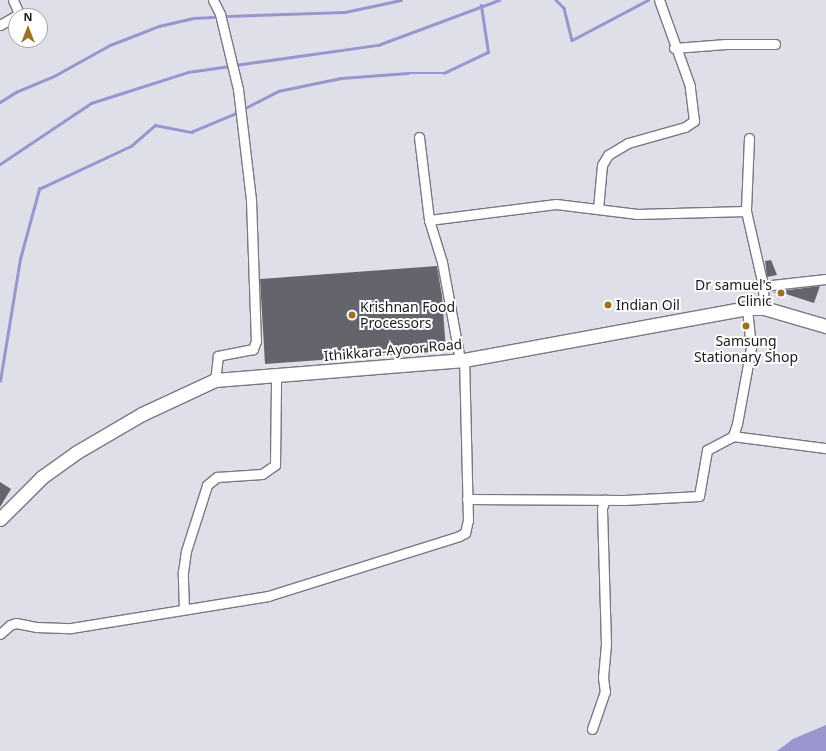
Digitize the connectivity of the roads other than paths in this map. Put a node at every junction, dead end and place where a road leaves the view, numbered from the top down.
1 (213, 0) edge
2 (659, 0) edge
3 (775, 44) dead end
4 (674, 48) junction
5 (419, 137) dead end
6 (749, 138) dead end
7 (598, 209) junction
8 (746, 211) junction
9 (429, 220) junction
10 (826, 279) edge
11 (763, 286) junction
12 (747, 308) junction
13 (764, 308) junction
14 (826, 326) edge
15 (462, 360) junction
16 (276, 377) junction
17 (215, 380) junction
18 (733, 436) junction
19 (826, 448) edge
20 (467, 499) junction
21 (605, 500) junction
22 (0, 519) edge
23 (184, 609) junction
24 (0, 634) edge
25 (592, 729) dead end

1 - 17 street
2 - 4 street
3 - 4 street
4 - 7 street
5 - 9 street
6 - 8 street
7 - 8 street
7 - 9 street
8 - 11 street
9 - 15 street
10 - 11 street
11 - 13 street
12 - 13 main road, Ithikkara-Ayoor Road
12 - 15 main road, Ithikkara-Ayoor Road
12 - 18 street
13 - 14 main road, Ithikkara-Ayoor Road
15 - 16 main road, Ithikkara-Ayoor Road
15 - 20 street
16 - 17 main road, Ithikkara-Ayoor Road
16 - 23 street
17 - 22 main road, Ithikkara-Ayoor Road
18 - 19 street
18 - 21 street
20 - 21 street
20 - 23 street
21 - 25 street
23 - 24 street

